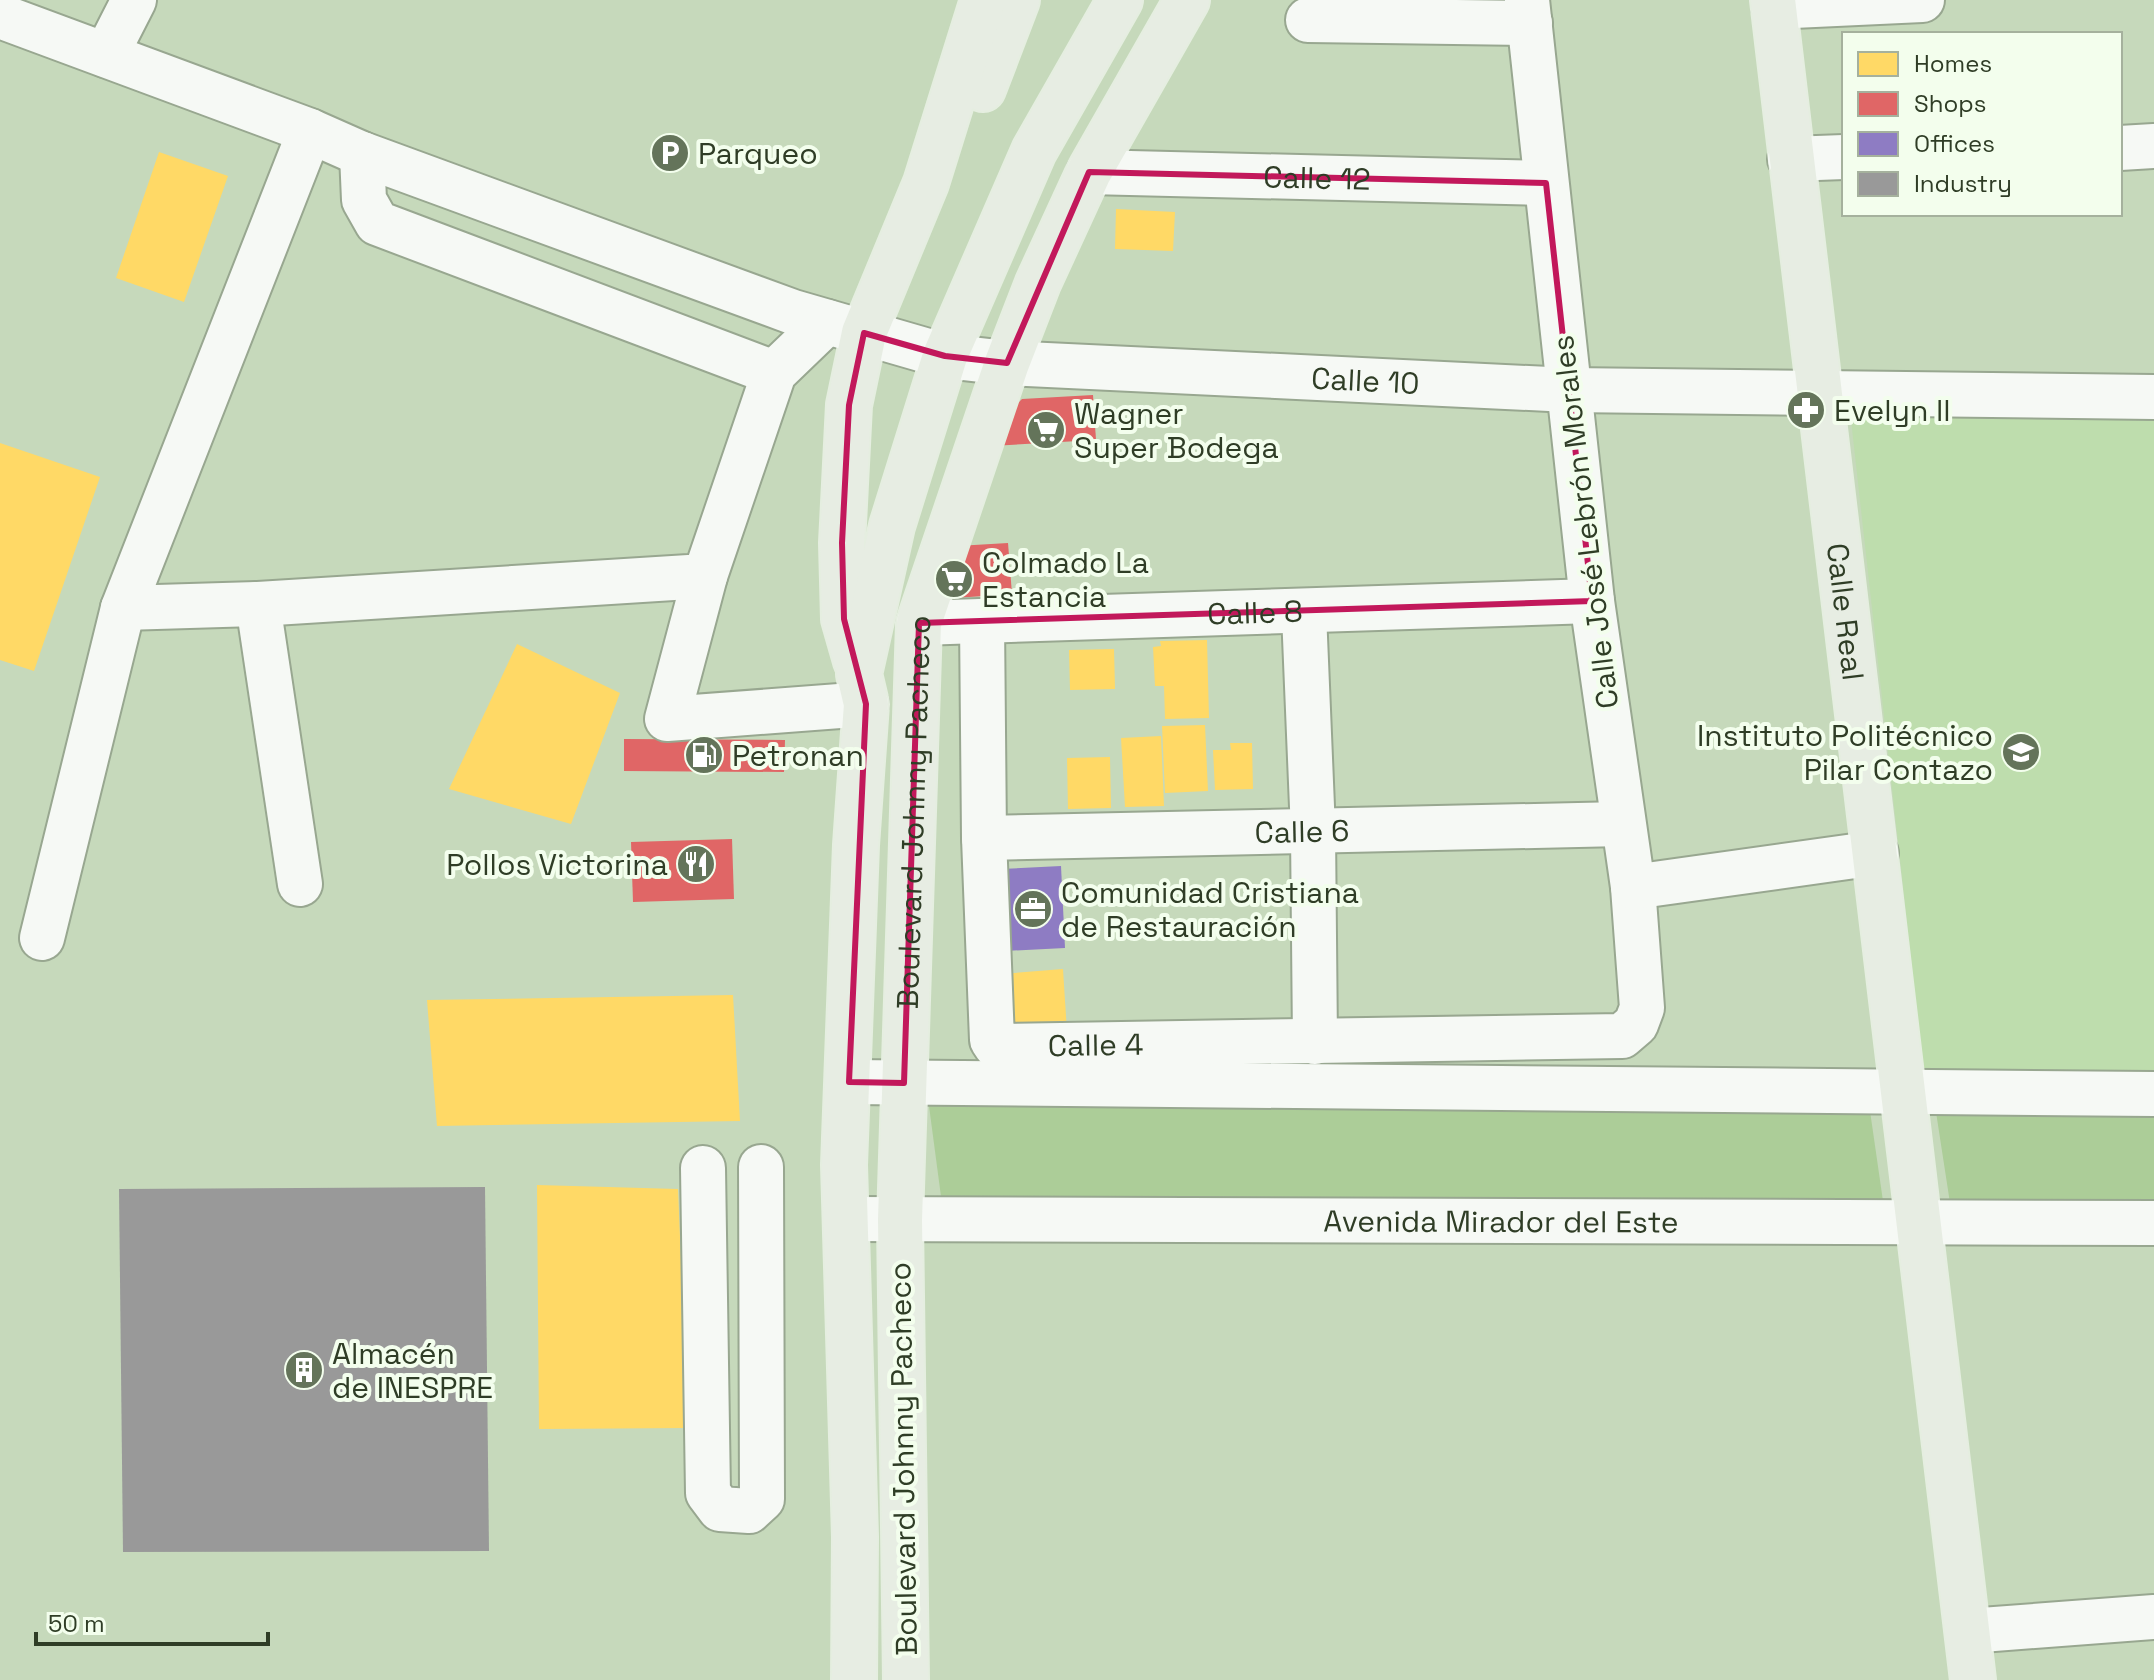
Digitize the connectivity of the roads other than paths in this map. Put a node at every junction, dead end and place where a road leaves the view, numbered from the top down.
1 (134, 0) edge
2 (983, 0) edge
3 (1017, 0) edge
4 (1120, 0) edge
5 (1187, 0) edge
6 (1922, 0) edge
7 (1773, 4) edge
8 (1528, 11) edge
9 (0, 16) edge
10 (1308, 20) dead end
11 (106, 55) junction
12 (310, 131) junction
13 (2154, 146) edge
14 (2122, 148) edge
15 (362, 154) junction
16 (1842, 157) edge
17 (1790, 159) junction
18 (1089, 172) junction
19 (926, 183) junction
20 (1546, 183) junction
21 (846, 327) junction
22 (945, 356) junction
23 (1007, 363) junction
24 (774, 373) junction
25 (1569, 390) junction
26 (1821, 391) junction
27 (2154, 397) edge
28 (705, 576) junction
29 (1592, 601) junction
30 (258, 604) junction
31 (123, 608) junction
32 (1304, 613) junction
33 (982, 621) junction
34 (919, 623) junction
35 (862, 689) junction
36 (1622, 824) junction
37 (1313, 831) junction
38 (984, 838) junction
39 (1876, 853) junction
40 (300, 884) dead end
41 (1633, 887) junction
42 (42, 938) dead end
43 (1622, 1036) joint
44 (1315, 1042) junction
45 (849, 1082) junction
46 (904, 1083) junction
47 (1905, 1093) junction
48 (2154, 1094) edge
49 (761, 1167) dead end
50 (703, 1168) dead end
51 (847, 1219) junction
52 (900, 1220) junction
53 (1918, 1222) junction
54 (2154, 1223) edge
55 (2154, 1617) edge
56 (1968, 1631) junction
57 (854, 1680) edge
58 (906, 1680) edge
59 (1973, 1680) edge

1 - 11 street
2 - 19 main road
3 - 19 main road
4 - 22 main road, Boulevard Johnny Pacheco
5 - 18 main road, Boulevard Johnny Pacheco
6 - 7 street
7 - 17 main road, Calle Real
8 - 10 street
8 - 20 street, Calle José Lebrón Morales
9 - 11 street, Calle 10
11 - 12 street, Calle 10
12 - 15 street, Calle 10
12 - 31 street
13 - 14 street
15 - 21 street, Calle 10
15 - 24 street
16 - 17 street
17 - 26 main road, Calle Real
18 - 20 street, Calle 12
18 - 23 main road, Boulevard Johnny Pacheco
19 - 21 main road
20 - 25 street, Calle José Lebrón Morales
21 - 22 street, Calle 10
21 - 24 street
21 - 35 main road
22 - 23 street, Calle 10
22 - 35 main road, Boulevard Johnny Pacheco
23 - 25 street, Calle 10
23 - 34 main road, Boulevard Johnny Pacheco
24 - 28 street
25 - 26 street, Calle 10
25 - 29 street, Calle José Lebrón Morales
26 - 27 street, Calle 10
26 - 39 main road, Calle Real
28 - 30 street
28 - 35 street
29 - 32 street, Calle 8
29 - 36 street, Calle José Lebrón Morales
30 - 31 street
30 - 40 street
31 - 42 street
32 - 33 street, Calle 8
32 - 37 street
33 - 34 street, Calle 8
33 - 38 street, Calle 4
34 - 46 main road, Boulevard Johnny Pacheco
35 - 45 main road, Boulevard Johnny Pacheco
36 - 37 street, Calle 6
36 - 41 street, Calle José Lebrón Morales
37 - 38 street, Calle 6
37 - 44 street
38 - 44 street, Calle 4
39 - 41 street
39 - 47 main road, Calle Real
41 - 43 street, Calle José Lebrón Morales
43 - 44 street, Calle 4
45 - 46 street
45 - 51 main road, Boulevard Johnny Pacheco
46 - 47 street
46 - 52 main road, Boulevard Johnny Pacheco
47 - 48 street
47 - 53 main road, Calle Real
49 - 50 street
51 - 52 street, Avenida Mirador del Este
51 - 57 main road, Boulevard Johnny Pacheco
52 - 53 street, Avenida Mirador del Este
52 - 58 main road, Boulevard Johnny Pacheco
53 - 54 street, Avenida Mirador del Este
53 - 56 main road, Calle Real
55 - 56 street
56 - 59 main road, Calle Real

